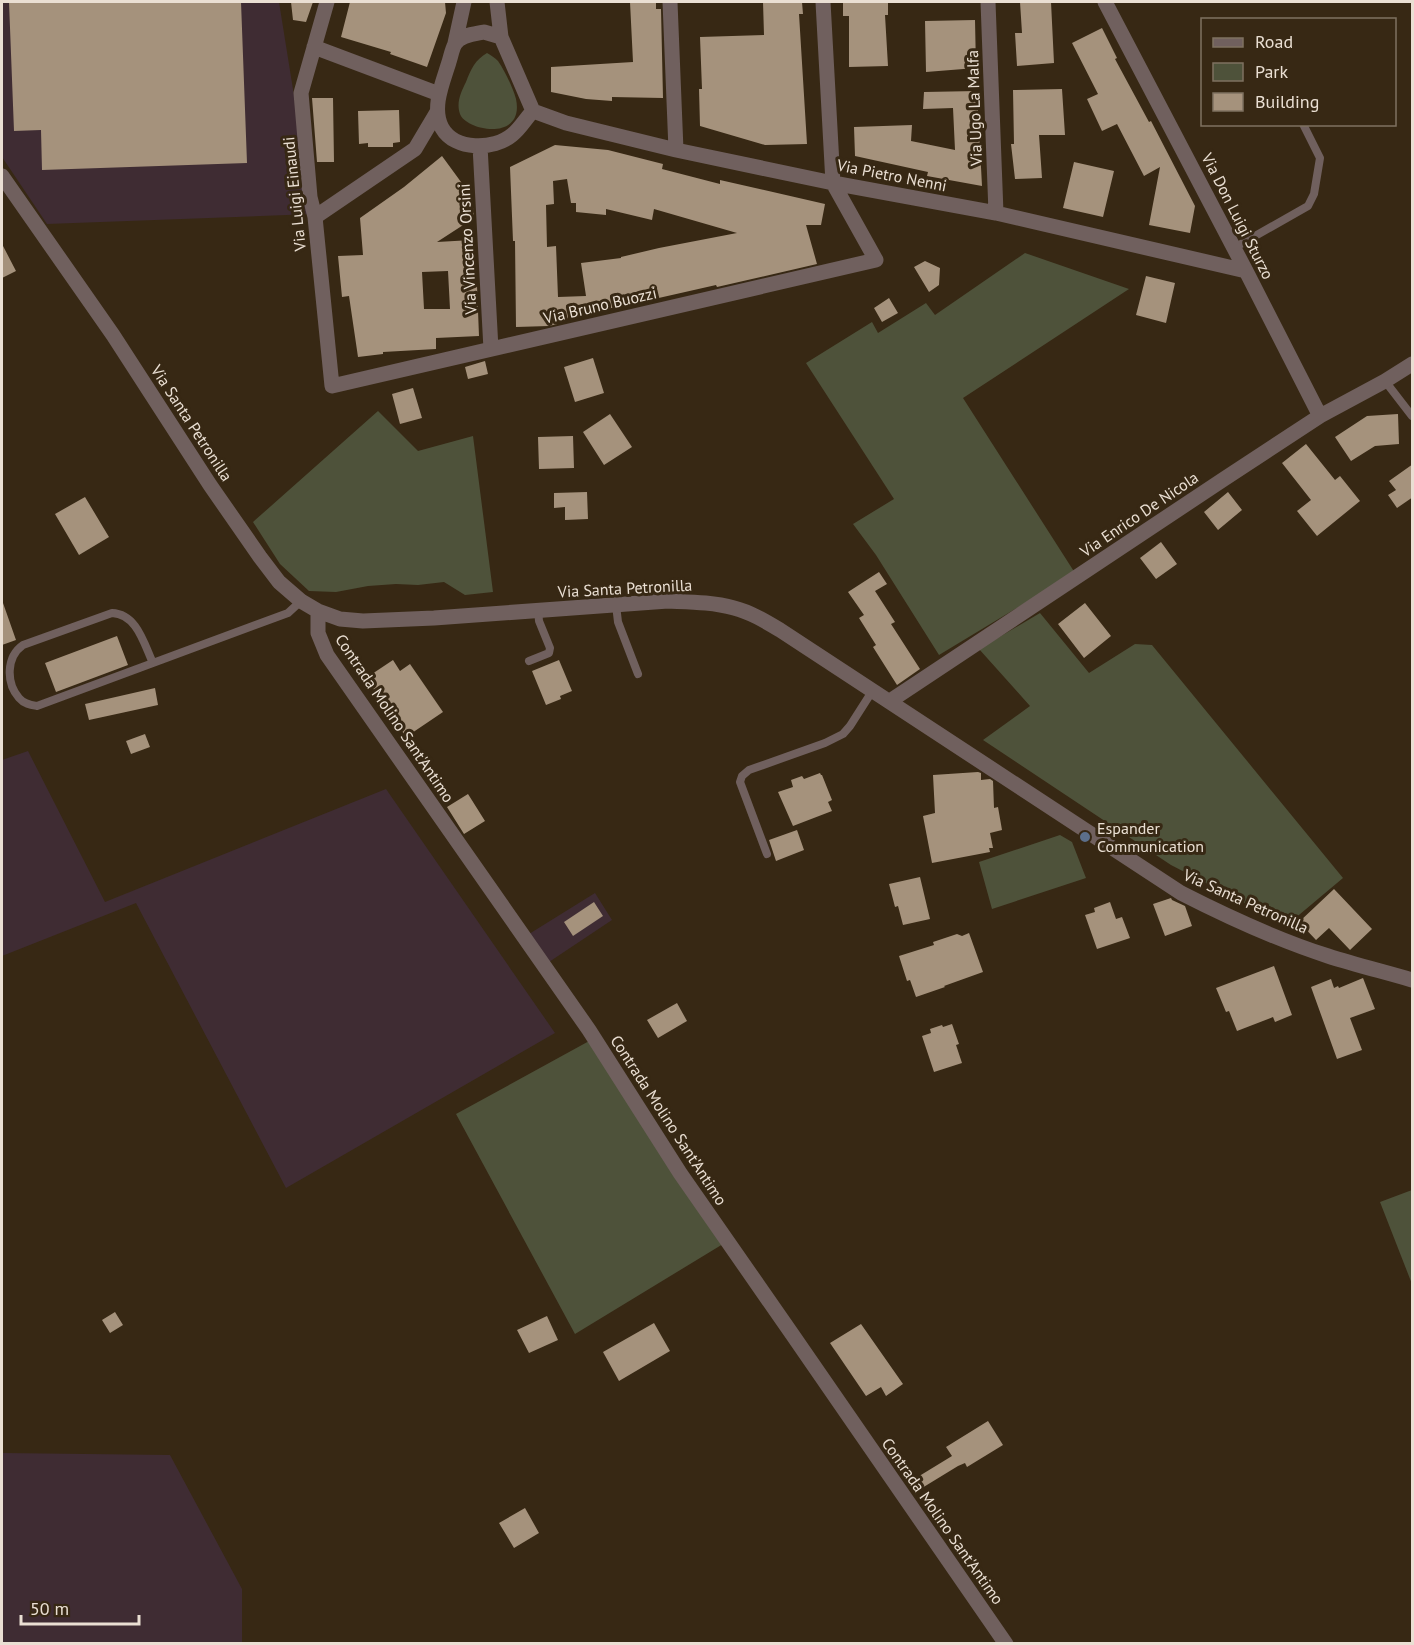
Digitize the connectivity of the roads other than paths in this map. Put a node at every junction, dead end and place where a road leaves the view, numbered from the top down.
1 (327, 2) edge
2 (464, 2) edge
3 (497, 2) edge
4 (670, 2) edge
5 (823, 2) edge
6 (988, 2) edge
7 (1106, 2) edge
8 (501, 37) junction
9 (455, 43) junction
10 (314, 47) junction
11 (439, 94) junction
12 (533, 111) junction
13 (437, 112) junction
14 (1304, 126) edge
15 (480, 146) junction
16 (676, 150) junction
17 (2, 176) edge
18 (833, 183) junction
19 (996, 213) junction
20 (315, 217) junction
21 (1234, 248) junction
22 (1246, 271) junction
23 (491, 349) junction
24 (1413, 364) edge
25 (1385, 381) junction
26 (332, 386) joint
27 (1320, 416) junction
28 (1413, 416) edge
29 (301, 602) junction
30 (616, 605) junction
31 (538, 610) junction
32 (318, 611) junction
33 (529, 661) dead end
34 (153, 663) junction
35 (638, 674) dead end
36 (873, 690) junction
37 (890, 701) junction
38 (767, 854) dead end
39 (1413, 980) edge
40 (1006, 1644) edge

1 - 10 street, Via Luigi Einaudi
2 - 9 street
3 - 8 street
4 - 16 street
5 - 18 street
6 - 19 street, Via Ugo La Malfa
7 - 21 street, Via Don Luigi Sturzo
8 - 9 street
8 - 12 street
9 - 11 street
10 - 11 street
10 - 20 street, Via Luigi Einaudi
11 - 13 street
12 - 15 street
12 - 16 street, Via Pietro Nenni
13 - 15 street
13 - 20 street
14 - 21 lane
15 - 23 street, Via Vincenzo Orsini
16 - 18 street, Via Pietro Nenni
17 - 29 street, Via Santa Petronilla
18 - 19 street, Via Pietro Nenni
18 - 23 street, Via Bruno Buozzi
19 - 22 street, Via Pietro Nenni
20 - 26 street, Via Luigi Einaudi
21 - 22 street, Via Don Luigi Sturzo
22 - 27 street, Via Don Luigi Sturzo
23 - 26 street, Via Bruno Buozzi
24 - 25 street, Via Enrico De Nicola
25 - 27 street, Via Enrico De Nicola
25 - 28 lane
27 - 37 street, Via Enrico De Nicola
29 - 32 street, Via Santa Petronilla
29 - 34 lane
30 - 31 street, Via Santa Petronilla
30 - 35 lane
30 - 36 street, Via Santa Petronilla
31 - 32 street, Via Santa Petronilla
31 - 33 lane
32 - 40 street, Contrada Molino Sant'Antimo
34 - 34 lane
36 - 37 street, Via Santa Petronilla
36 - 38 lane
37 - 39 street, Via Santa Petronilla

